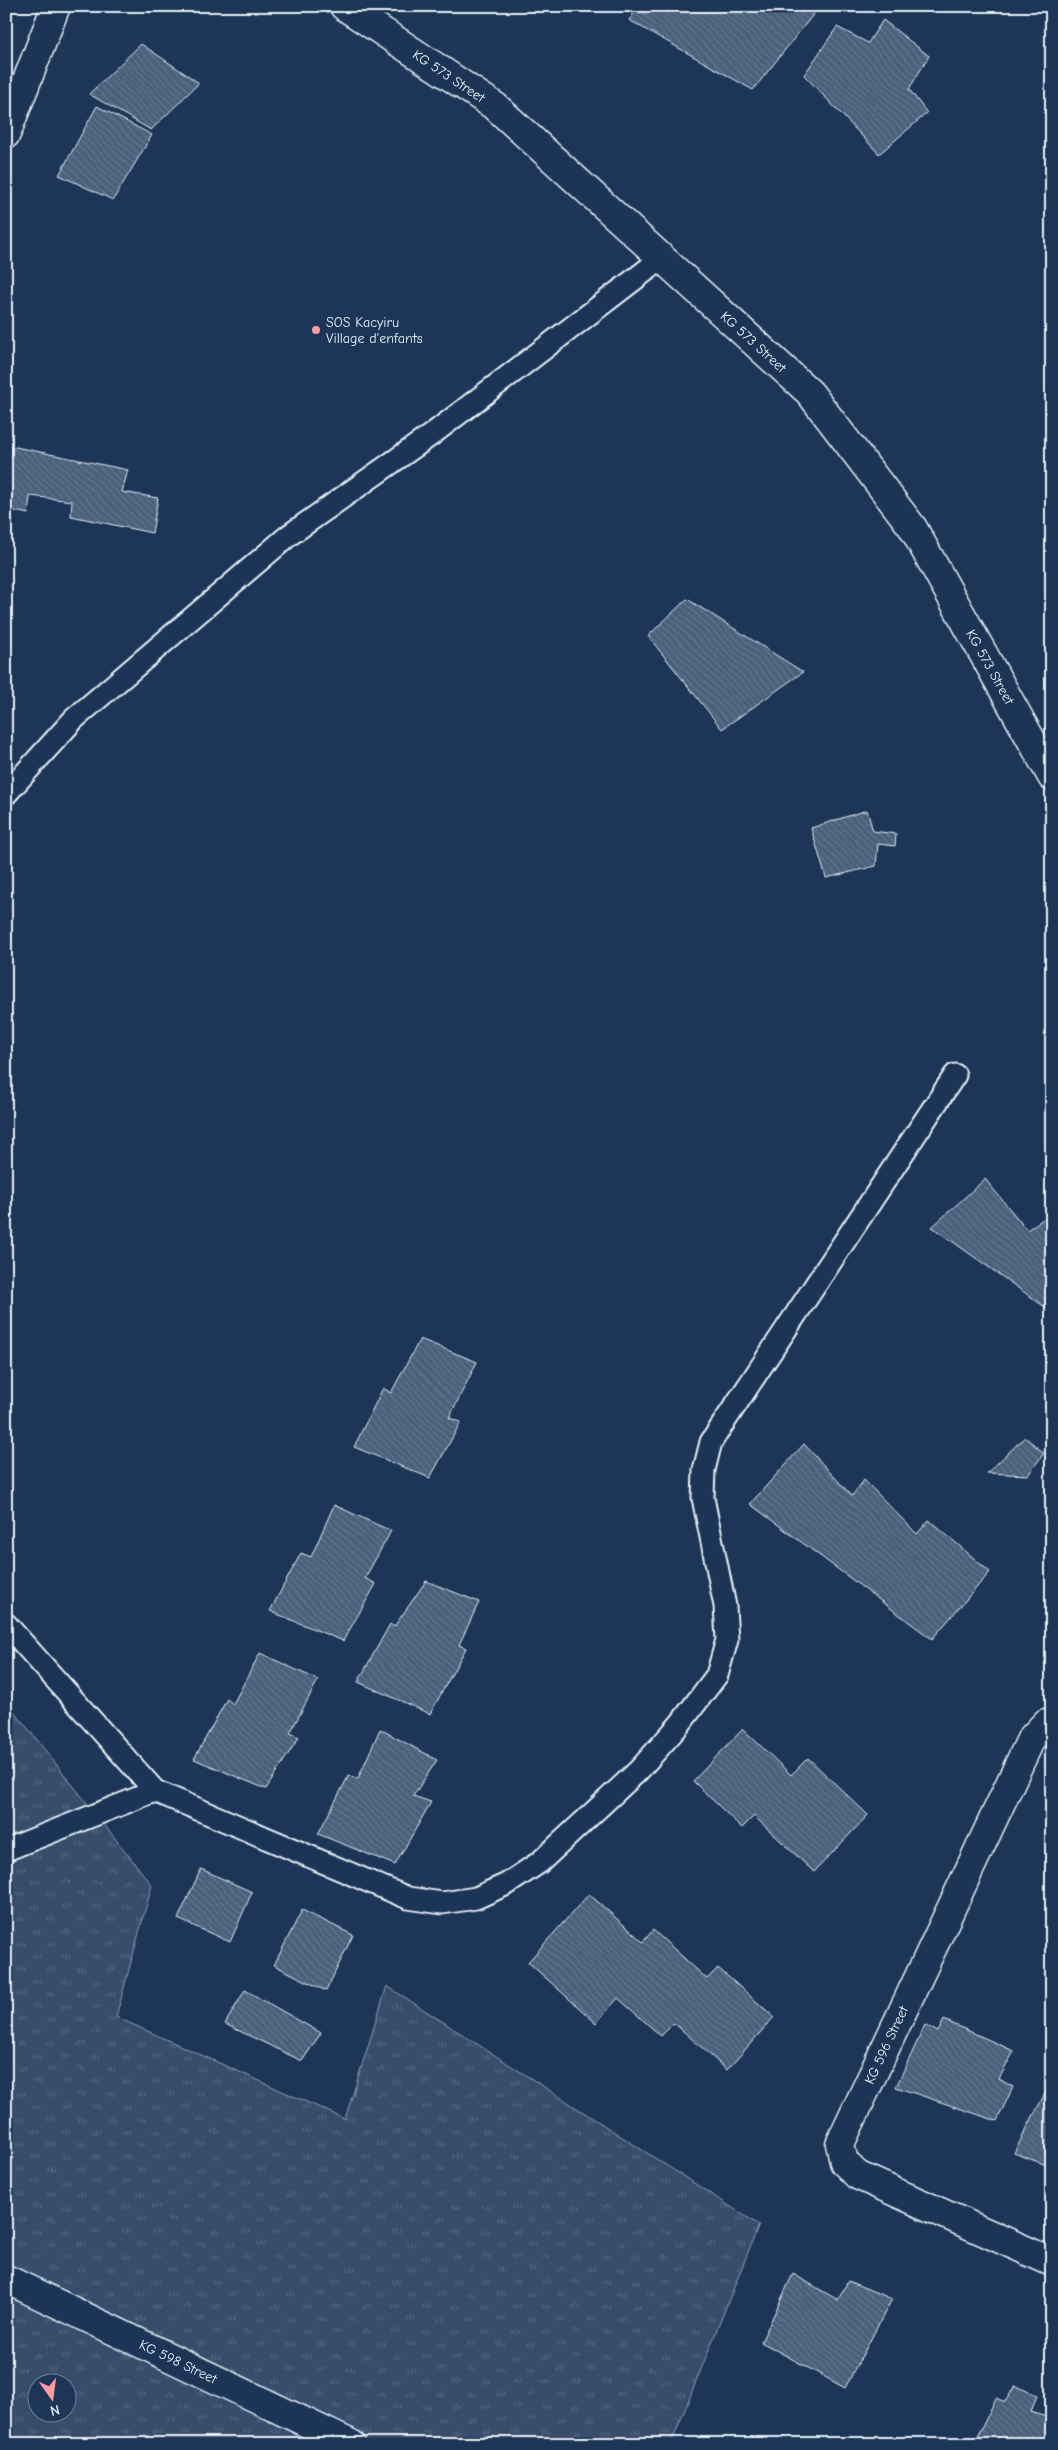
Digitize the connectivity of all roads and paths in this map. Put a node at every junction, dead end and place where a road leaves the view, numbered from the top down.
1 (56, 6) edge
2 (344, 6) edge
3 (6, 134) edge
4 (662, 259) junction
5 (1052, 777) edge
6 (6, 794) edge
7 (955, 1075) dead end
8 (6, 1624) edge
9 (1049, 1724) edge
10 (154, 1791) junction
11 (6, 1850) edge
12 (1052, 2262) edge
13 (6, 2279) edge
14 (351, 2444) edge

1 - 3 street
2 - 4 street, KG 573 Street
4 - 5 street, KG 573 Street
4 - 6 lane
7 - 10 lane
8 - 10 lane
9 - 12 street, KG 596 Street
10 - 11 lane
13 - 14 street, KG 598 Street

